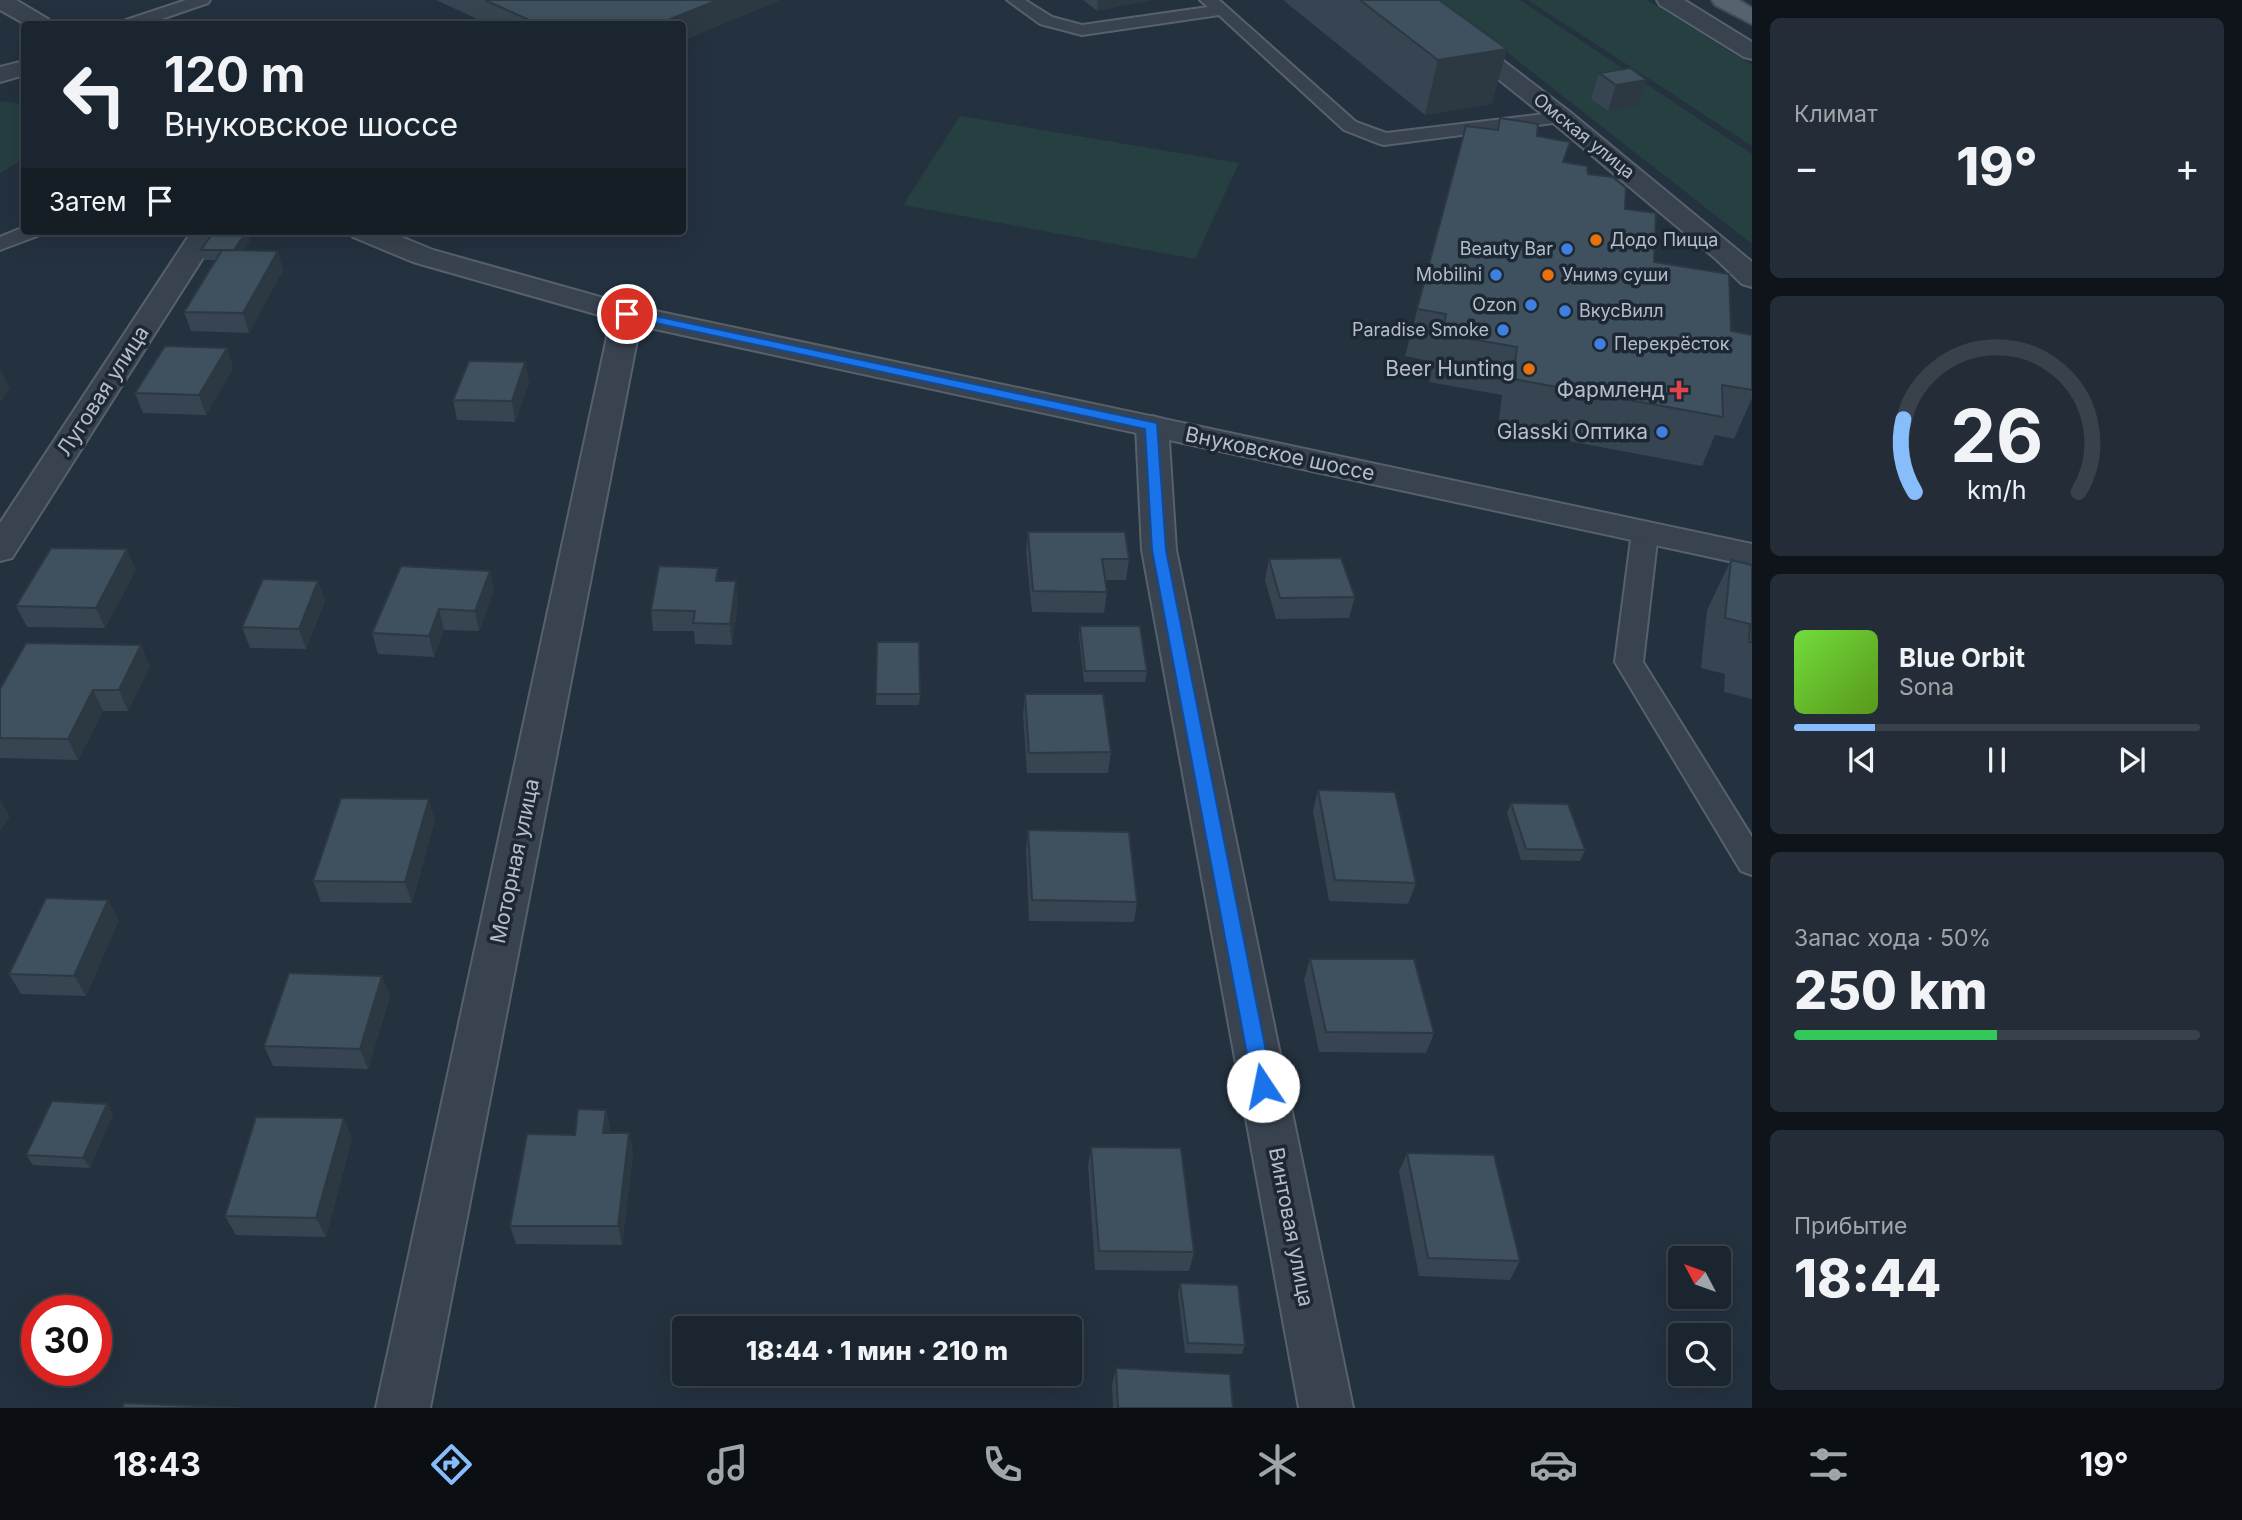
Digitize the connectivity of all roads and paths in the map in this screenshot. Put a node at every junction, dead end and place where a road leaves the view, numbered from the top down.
1 (202, 0) edge
2 (1015, 0) edge
3 (1410, 0) edge
4 (1668, 0) edge
5 (1723, 0) edge
6 (0, 1) edge
7 (1216, 5) edge
8 (1752, 17) edge
9 (35, 21) edge
10 (141, 21) edge
11 (1752, 52) edge
12 (21, 69) edge
13 (0, 75) edge
14 (1561, 117) junction
15 (23, 235) edge
16 (203, 235) edge
17 (372, 235) edge
18 (0, 244) edge
19 (1752, 278) edge
20 (627, 314) junction
21 (1152, 426) junction
22 (1645, 532) junction
23 (0, 550) edge
24 (1752, 555) edge
25 (1752, 863) edge
26 (403, 1408) edge
27 (1326, 1408) edge

1 - 10 lane
2 - 7 lane
3 - 14 street, Омская улица
4 - 11 street
5 - 8 main road
6 - 9 street
7 - 14 lane
12 - 13 street
14 - 19 street, Омская улица
15 - 18 lane
16 - 23 street, Луговая улица
17 - 20 street, Внуковское шоссе
20 - 21 street, Внуковское шоссе
20 - 26 street, Моторная улица
21 - 22 street, Внуковское шоссе
21 - 27 street, Винтовая улица
22 - 24 street, Внуковское шоссе
22 - 25 lane

